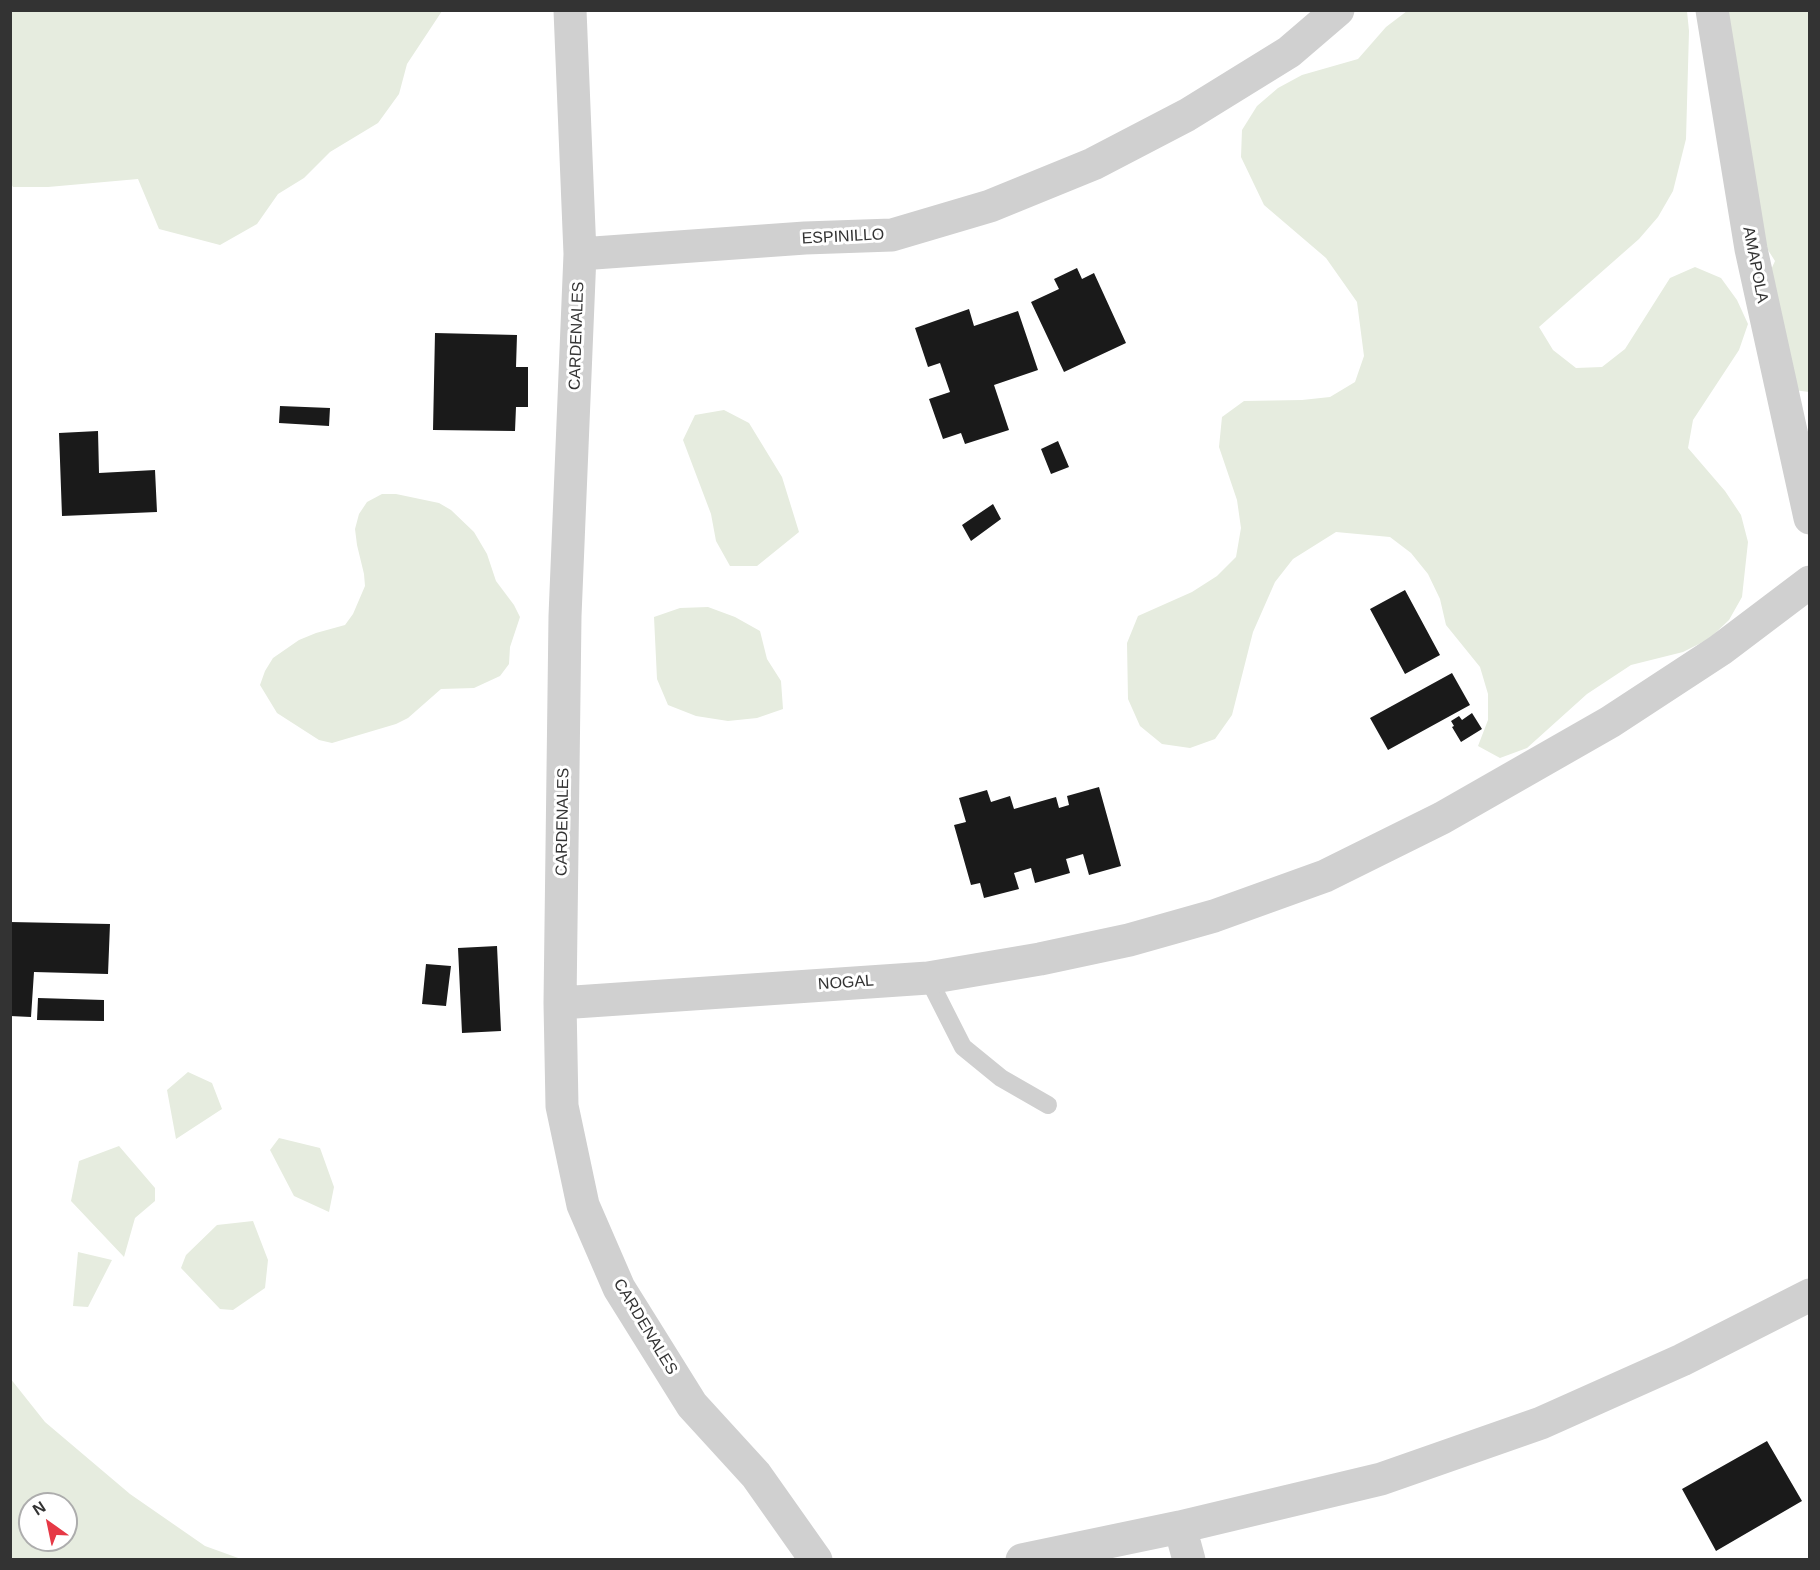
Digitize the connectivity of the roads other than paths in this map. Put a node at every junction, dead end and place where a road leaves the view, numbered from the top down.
1 (570, 10) edge
2 (1338, 10) edge
3 (1712, 10) edge
4 (580, 254) junction
5 (1809, 518) edge
6 (1809, 582) edge
7 (928, 978) junction
8 (560, 1003) junction
9 (1048, 1105) dead end
10 (1809, 1294) edge
11 (1180, 1527) junction
12 (816, 1560) edge
13 (1022, 1560) edge
14 (1189, 1560) edge

1 - 4 street, CARDENALES
2 - 4 street, ESPINILLO
3 - 5 street, AMAPOLA
4 - 8 street, CARDENALES
6 - 7 street, NOGAL
7 - 8 street, NOGAL
7 - 9 lane
8 - 12 street, CARDENALES
10 - 11 street
11 - 13 street
11 - 14 street

